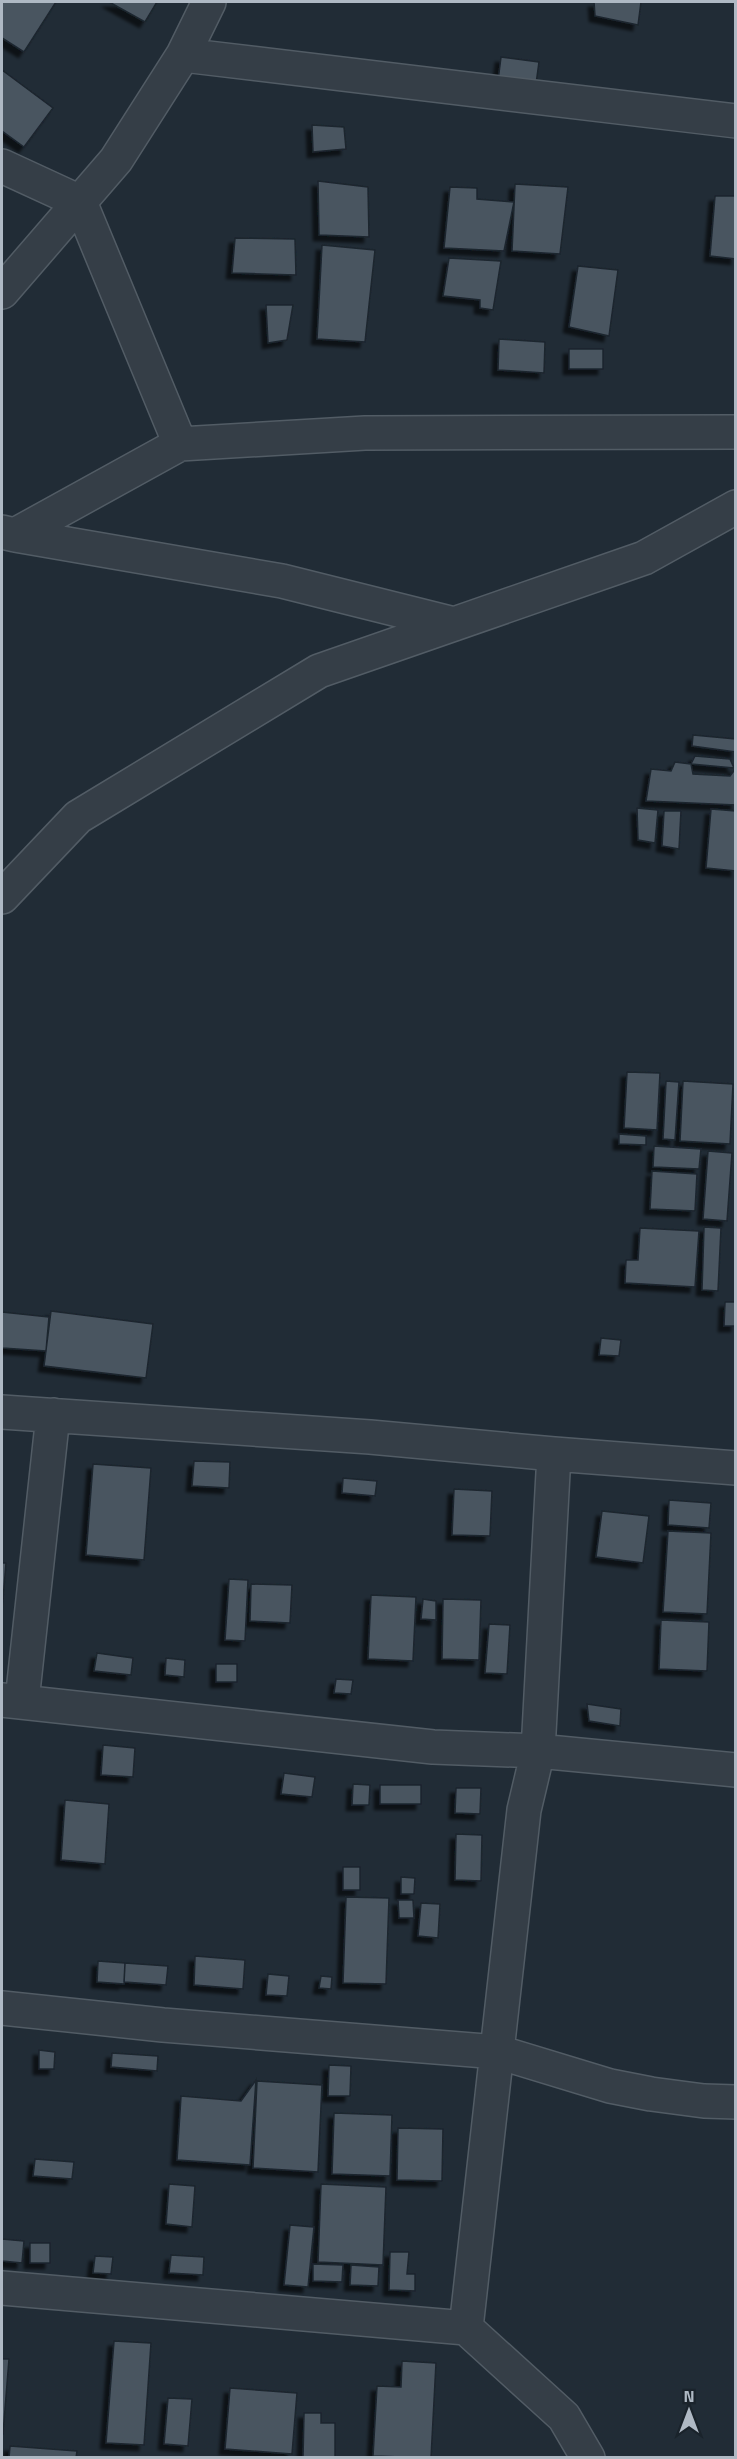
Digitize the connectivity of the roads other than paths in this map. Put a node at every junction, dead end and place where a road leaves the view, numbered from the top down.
1 (208, 2) edge
2 (183, 55) junction
3 (735, 121) edge
4 (2, 166) edge
5 (80, 202) junction
6 (2, 292) edge
7 (735, 432) edge
8 (180, 444) junction
9 (735, 507) edge
10 (8, 534) edge
11 (454, 624) junction
12 (2, 897) edge
13 (2, 1412) edge
14 (53, 1415) junction
15 (554, 1454) junction
16 (735, 1468) edge
17 (12, 1700) edge
18 (538, 1751) junction
19 (735, 1770) edge
20 (2, 2008) edge
21 (498, 2052) junction
22 (735, 2102) edge
23 (2, 2288) edge
24 (466, 2328) junction
25 (588, 2457) edge

1 - 2 street
2 - 3 street
2 - 5 street
4 - 5 street
5 - 6 street
5 - 8 street
7 - 8 street
8 - 10 street
9 - 11 street
10 - 11 street
11 - 12 street
13 - 14 street
14 - 15 street
14 - 17 street
15 - 16 street
15 - 18 street
17 - 18 street
18 - 19 street
18 - 21 street
20 - 21 street
21 - 22 street
21 - 24 street
23 - 24 street
24 - 25 street

